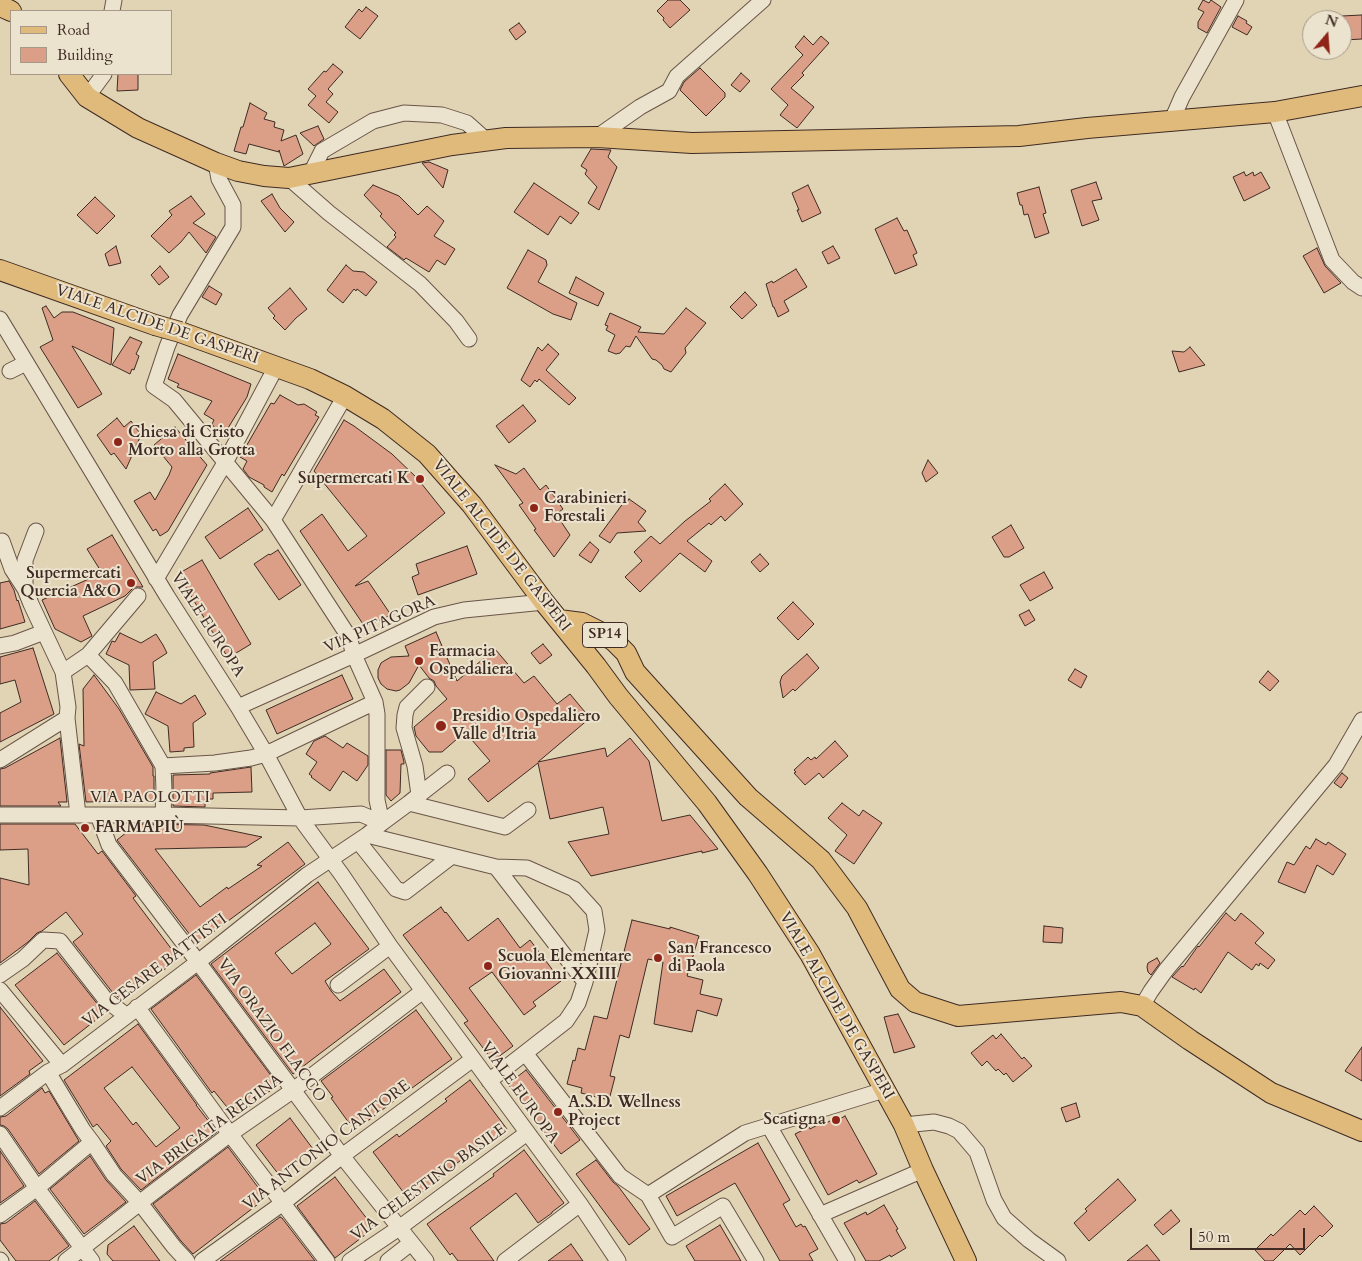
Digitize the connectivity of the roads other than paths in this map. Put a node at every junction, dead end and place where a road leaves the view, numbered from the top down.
1 (763, 0) edge
2 (1236, 0) edge
3 (70, 75) edge
4 (103, 75) edge
5 (1362, 96) edge
6 (87, 97) junction
7 (1274, 112) junction
8 (1172, 120) junction
9 (597, 137) junction
10 (486, 140) junction
11 (216, 163) junction
12 (312, 173) junction
13 (289, 178) junction
14 (0, 270) edge
15 (1362, 288) edge
16 (0, 319) edge
17 (469, 339) dead end
18 (26, 363) junction
19 (276, 367) junction
20 (10, 370) dead end
21 (345, 396) junction
22 (226, 461) junction
23 (273, 520) junction
24 (36, 531) dead end
25 (2, 541) dead end
26 (156, 578) junction
27 (25, 589) junction
28 (138, 596) dead end
29 (544, 602) junction
30 (559, 620) junction
31 (44, 632) junction
32 (0, 646) edge
33 (88, 655) junction
34 (354, 655) junction
35 (596, 666) junction
36 (63, 672) junction
37 (635, 672) junction
38 (427, 686) dead end
39 (375, 702) junction
40 (238, 706) junction
41 (67, 718) junction
42 (1362, 720) edge
43 (266, 754) junction
44 (0, 760) edge
45 (163, 766) junction
46 (447, 773) dead end
47 (414, 799) junction
48 (528, 810) dead end
49 (0, 815) edge
50 (78, 815) junction
51 (98, 815) junction
52 (163, 815) junction
53 (300, 818) junction
54 (382, 823) junction
55 (363, 838) junction
56 (452, 856) junction
57 (330, 860) junction
58 (496, 867) junction
59 (390, 946) junction
60 (198, 962) junction
61 (0, 975) edge
62 (585, 982) junction
63 (338, 985) dead end
64 (0, 990) edge
65 (423, 991) junction
66 (1142, 1006) junction
67 (132, 1011) junction
68 (525, 1054) junction
69 (473, 1059) junction
70 (62, 1065) junction
71 (48, 1072) junction
72 (489, 1081) junction
73 (884, 1090) junction
74 (292, 1091) junction
75 (0, 1108) edge
76 (904, 1125) junction
77 (770, 1126) junction
78 (1362, 1131) edge
79 (527, 1133) junction
80 (0, 1134) edge
81 (230, 1134) junction
82 (92, 1142) junction
83 (342, 1156) junction
84 (923, 1170) junction
85 (37, 1188) junction
86 (648, 1195) junction
87 (140, 1203) junction
88 (283, 1203) junction
89 (580, 1204) junction
90 (0, 1215) edge
91 (820, 1215) junction
92 (399, 1228) junction
93 (412, 1243) junction
94 (82, 1248) junction
95 (66, 1261) edge
96 (92, 1261) edge
97 (188, 1261) edge
98 (202, 1261) edge
99 (327, 1261) edge
100 (350, 1261) edge
101 (388, 1261) edge
102 (426, 1261) edge
103 (505, 1261) edge
104 (618, 1261) edge
105 (756, 1261) edge
106 (847, 1261) edge
107 (966, 1261) edge
108 (1058, 1261) edge

1 - 9 street
2 - 8 street
3 - 6 main road
4 - 6 street
5 - 7 main road
6 - 11 main road
7 - 8 main road
7 - 15 street
8 - 9 main road
9 - 10 main road
10 - 12 main road
10 - 12 street
11 - 13 main road
11 - 22 street
12 - 13 main road
13 - 17 street
14 - 19 main road, VIALE ALCIDE DE GASPERI, bridge
16 - 18 street, VIALE EUROPA
18 - 20 street
18 - 26 street, VIALE EUROPA
19 - 21 main road, VIALE ALCIDE DE GASPERI
19 - 22 street
21 - 23 street
21 - 29 main road, VIALE ALCIDE DE GASPERI
22 - 23 street
22 - 26 street
23 - 34 street
24 - 27 street
25 - 27 street
26 - 40 street, VIALE EUROPA
27 - 31 street
28 - 33 street
29 - 30 main road, VIALE ALCIDE DE GASPERI
29 - 34 street, VIA PITAGORA
30 - 35 main road, VIALE ALCIDE DE GASPERI
30 - 37 main road, SP14
31 - 32 street
31 - 36 street
33 - 36 street
33 - 45 street
34 - 39 street
34 - 40 street, VIA PITAGORA
35 - 37 main road, SP14
35 - 73 main road, VIALE ALCIDE DE GASPERI
36 - 41 street
37 - 66 main road, SP14
38 - 47 street
39 - 43 street
39 - 54 street
40 - 43 street, VIALE EUROPA
41 - 44 street
41 - 50 street
42 - 66 street
43 - 45 street
43 - 53 street, VIALE EUROPA
45 - 52 street
46 - 47 street, VIA CESARE BATTISTI
47 - 48 street
47 - 54 street, VIA CESARE BATTISTI
49 - 50 street, VIA PAOLOTTI
50 - 51 street, VIA PAOLOTTI
51 - 52 street, VIA PAOLOTTI
51 - 60 street, VIA ORAZIO FLACCO
52 - 53 street, VIA PAOLOTTI
53 - 54 street, VIA PAOLOTTI
53 - 57 street, VIALE EUROPA
54 - 55 street, VIA CESARE BATTISTI
55 - 56 street
55 - 56 street
55 - 57 street, VIA CESARE BATTISTI
56 - 58 street
57 - 59 street, VIALE EUROPA
57 - 60 street, VIA CESARE BATTISTI
58 - 62 street
58 - 62 street
59 - 63 street
59 - 65 street, VIALE EUROPA
60 - 67 street, VIA CESARE BATTISTI
60 - 74 street, VIA ORAZIO FLACCO
61 - 67 street
62 - 68 street
64 - 70 street
65 - 69 street, VIALE EUROPA
65 - 74 street, VIA BRIGATA REGINA
66 - 78 main road, SP14
67 - 70 street, VIA CESARE BATTISTI
67 - 81 street
68 - 72 street
68 - 86 street
69 - 72 street, VIALE EUROPA
69 - 83 street, VIA ANTONIO CANTORE
70 - 71 street, VIA CESARE BATTISTI
71 - 75 street, VIA CESARE BATTISTI
71 - 82 street
72 - 79 street, VIALE EUROPA
73 - 76 main road, VIALE ALCIDE DE GASPERI
73 - 77 street
74 - 81 street, VIA BRIGATA REGINA
74 - 83 street, VIA ORAZIO FLACCO
76 - 84 main road, VIALE ALCIDE DE GASPERI
76 - 108 street
77 - 86 street
77 - 91 street
79 - 89 street, VIALE EUROPA
79 - 92 street, VIA CELESTINO BASILE
80 - 85 street
81 - 87 street, VIA BRIGATA REGINA
81 - 88 street
82 - 85 street
82 - 87 street
83 - 88 street, VIA ANTONIO CANTORE
83 - 92 street, VIA ORAZIO FLACCO
84 - 91 street
84 - 107 main road, VIALE ALCIDE DE GASPERI
85 - 90 street
85 - 94 street
86 - 105 street
87 - 94 street, VIA BRIGATA REGINA
87 - 97 street
88 - 98 street, VIA ANTONIO CANTORE
88 - 99 street
89 - 103 street
89 - 104 street, VIALE EUROPA
91 - 106 street
92 - 93 street, VIA ORAZIO FLACCO
92 - 100 street, VIA CELESTINO BASILE
93 - 101 street
93 - 102 street, VIA ORAZIO FLACCO
94 - 95 street, VIA BRIGATA REGINA
94 - 96 street

